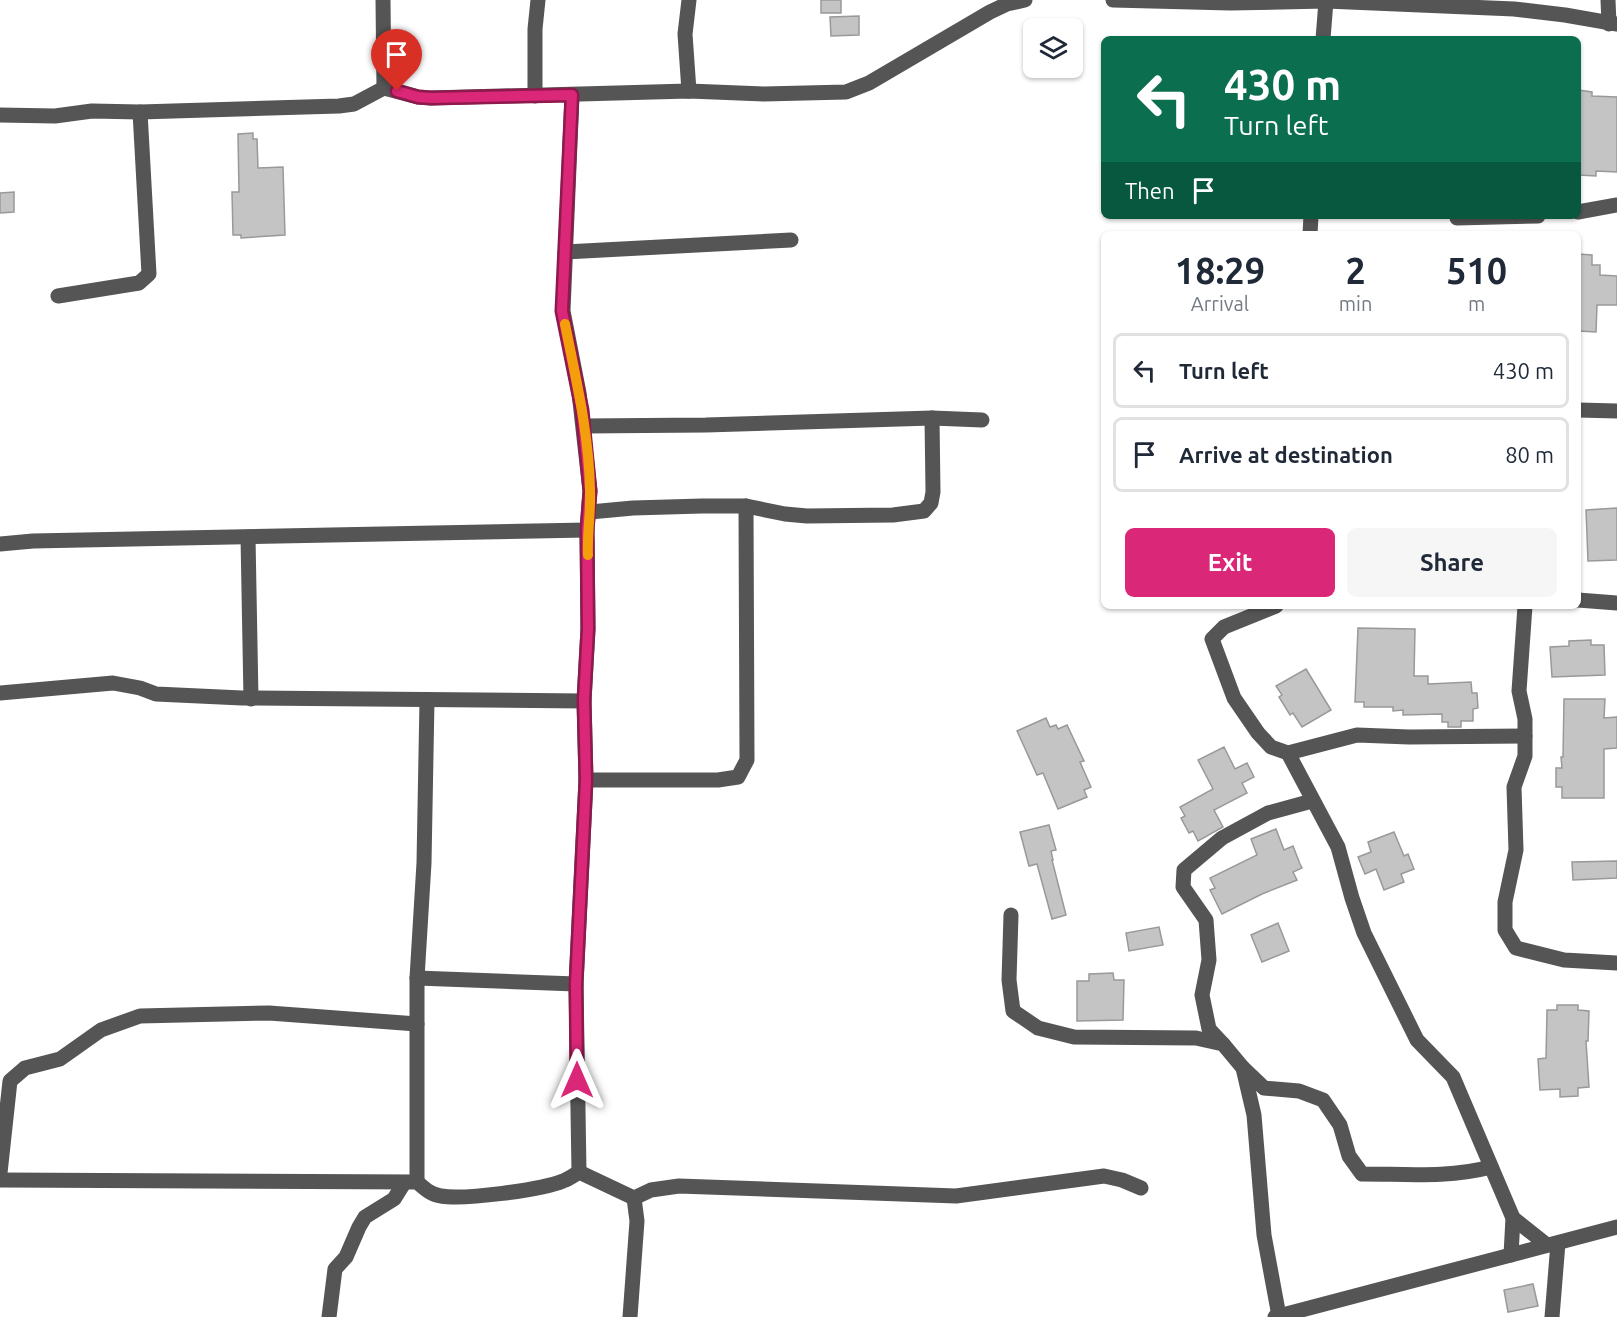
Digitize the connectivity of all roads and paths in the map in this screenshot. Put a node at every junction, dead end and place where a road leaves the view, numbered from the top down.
1 (383, 0) edge
2 (538, 0) edge
3 (689, 0) edge
4 (1025, 0) edge
5 (1113, 0) edge
6 (1608, 0) edge
7 (1326, 1) edge
8 (1006, 2) edge
9 (1465, 4) edge
10 (1613, 24) edge
11 (1323, 36) edge
12 (384, 88) junction
13 (689, 91) junction
14 (572, 95) junction
15 (535, 96) junction
16 (140, 112) junction
17 (0, 115) edge
18 (1617, 205) edge
19 (1581, 211) edge
20 (791, 240) dead end
21 (565, 252) junction
22 (58, 296) dead end
23 (1581, 410) edge
24 (1617, 411) edge
25 (932, 418) junction
26 (982, 420) dead end
27 (584, 426) junction
28 (746, 506) junction
29 (590, 512) junction
30 (587, 530) junction
31 (248, 537) junction
32 (0, 544) edge
33 (1581, 600) edge
34 (1617, 603) edge
35 (1269, 609) edge
36 (1525, 609) edge
37 (0, 693) edge
38 (251, 699) junction
39 (427, 700) junction
40 (584, 700) junction
41 (1526, 736) junction
42 (1288, 753) junction
43 (586, 780) junction
44 (1312, 801) junction
45 (1011, 915) dead end
46 (1617, 963) edge
47 (417, 978) junction
48 (576, 984) junction
49 (417, 1024) junction
50 (1223, 1044) junction
51 (1243, 1068) junction
52 (1491, 1167) junction
53 (579, 1172) junction
54 (0, 1173) edge
55 (0, 1180) edge
56 (410, 1183) junction
57 (1141, 1188) dead end
58 (633, 1198) junction
59 (1513, 1218) junction
60 (1617, 1227) edge
61 (1552, 1244) junction
62 (1511, 1255) junction
63 (1277, 1316) edge
64 (329, 1317) edge
65 (630, 1317) edge
66 (1552, 1317) edge

1 - 12 street
2 - 15 street
3 - 13 street
4 - 8 street
5 - 7 street
6 - 10 street
7 - 9 street
7 - 11 street
8 - 13 street
9 - 10 street
12 - 15 street
12 - 16 street
13 - 14 street
14 - 15 street
14 - 21 street
16 - 17 street
16 - 22 street
18 - 19 street
20 - 21 street
21 - 27 street
23 - 24 street
25 - 26 street
25 - 27 street
25 - 28 street
27 - 29 street
28 - 29 street
28 - 43 street
29 - 30 street
30 - 31 street
30 - 40 street
31 - 32 street
31 - 38 street
33 - 34 street
35 - 42 street
36 - 41 street
37 - 38 street
38 - 39 street
39 - 40 street
39 - 47 street
40 - 43 street
41 - 42 street
41 - 46 street
42 - 44 street
43 - 48 street
44 - 50 street
44 - 52 street
45 - 50 street
47 - 48 street
47 - 49 street
48 - 53 street
49 - 54 street
49 - 56 street
50 - 51 street
51 - 52 street
51 - 63 street
52 - 59 street
53 - 56 street
53 - 58 street
55 - 56 street
56 - 64 street
57 - 58 street
58 - 65 street
59 - 61 street
59 - 62 street
60 - 61 street
61 - 62 street
61 - 66 street
62 - 63 street

